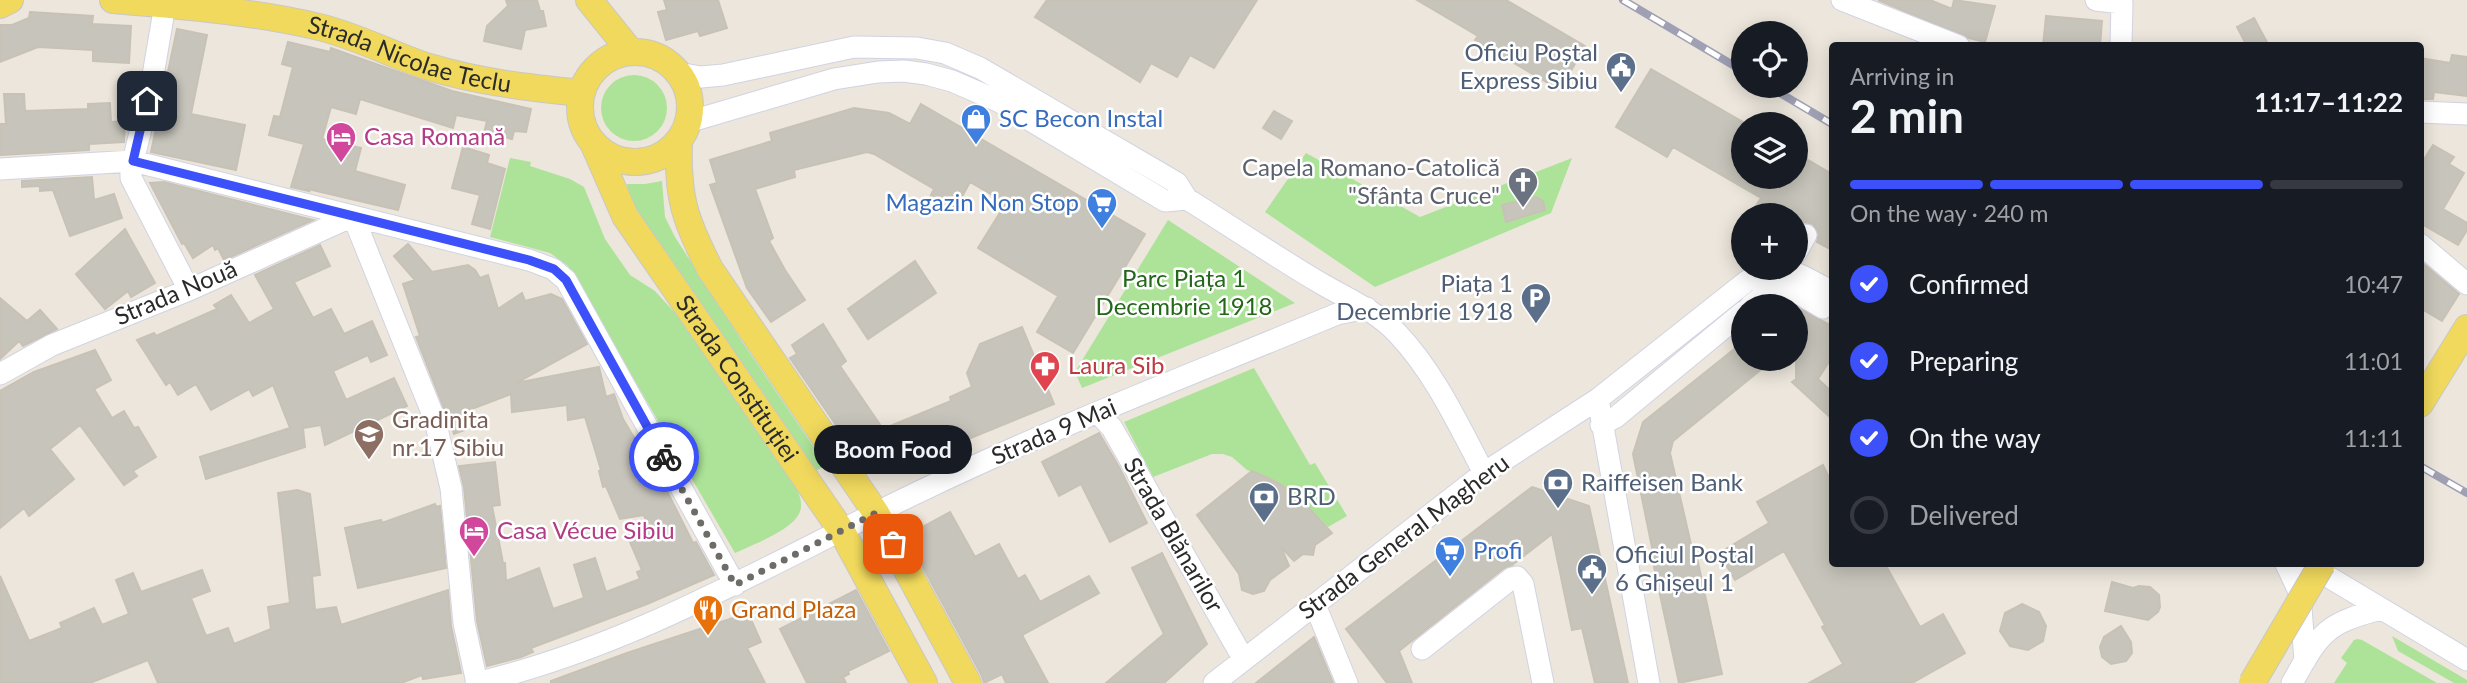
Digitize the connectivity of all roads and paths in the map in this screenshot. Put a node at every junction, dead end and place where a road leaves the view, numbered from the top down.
1 (10, 0) edge
2 (113, 0) edge
3 (589, 0) edge
4 (603, 0) edge
5 (1842, 0) edge
6 (2096, 0) edge
7 (2123, 1) edge
8 (0, 5) edge
9 (165, 5) junction
10 (613, 27) junction
11 (1949, 42) edge
12 (2121, 42) edge
13 (631, 52) junction
14 (678, 73) junction
15 (581, 93) junction
16 (2424, 112) edge
17 (2467, 114) edge
18 (684, 132) junction
19 (594, 145) junction
20 (133, 161) junction
21 (0, 169) edge
22 (1187, 199) junction
23 (353, 216) junction
24 (2424, 247) edge
25 (1752, 280) edge
26 (1773, 280) edge
27 (1806, 280) edge
28 (2467, 284) edge
29 (190, 290) junction
30 (1760, 294) edge
31 (1828, 300) edge
32 (1367, 308) junction
33 (1731, 322) edge
34 (2467, 328) edge
35 (0, 374) edge
36 (2424, 398) edge
37 (1598, 399) junction
38 (1098, 413) junction
39 (1601, 425) junction
40 (1484, 474) junction
41 (876, 513) junction
42 (841, 530) junction
43 (2287, 567) edge
44 (2312, 567) edge
45 (2320, 567) edge
46 (735, 585) junction
47 (1315, 605) junction
48 (2381, 609) junction
49 (1422, 649) dead end
50 (1244, 660) junction
51 (2305, 660) junction
52 (2467, 660) edge
53 (522, 678) edge
54 (1223, 680) edge
55 (477, 683) edge
56 (924, 683) edge
57 (968, 683) edge
58 (1347, 683) edge
59 (1542, 683) edge
60 (1649, 683) edge
61 (2252, 683) edge
62 (2292, 683) edge

1 - 8 main road
2 - 9 main road, Strada Nicolae Teclu
3 - 10 main road
4 - 10 street
5 - 11 street
6 - 7 street
7 - 12 street
9 - 15 main road, Strada Nicolae Teclu
9 - 20 street
10 - 13 main road
13 - 14 main road
13 - 15 main road
14 - 18 main road
14 - 22 street
15 - 19 main road
16 - 17 street
18 - 19 main road
18 - 22 street
18 - 41 main road, Strada Constituției
19 - 42 main road, Strada Constituției
20 - 21 street
20 - 23 street
20 - 29 street
22 - 32 street
23 - 29 street, Strada Nouă
23 - 46 street
23 - 55 street
24 - 28 street
25 - 37 street
26 - 30 street
27 - 31 street
29 - 35 street, Strada Nouă
32 - 38 street, Strada 9 Mai
32 - 40 street
33 - 39 street
34 - 36 main road
37 - 39 street
37 - 40 street, Strada General Magheru
38 - 41 street, Strada 9 Mai
38 - 50 street, Strada Blănarilor
39 - 60 street
40 - 47 street, Strada General Magheru
41 - 42 street, Strada 9 Mai
41 - 57 main road, Strada Constituției
42 - 46 street, Strada 9 Mai
42 - 56 main road, Strada Constituției
43 - 51 street
44 - 48 street
45 - 61 main road, bridge
46 - 53 street, Strada 9 Mai
47 - 50 street, Strada General Magheru
47 - 58 street
48 - 51 street
48 - 52 street
49 - 59 street
50 - 54 street, Strada General Magheru
51 - 62 street
53 - 55 street, Strada 9 Mai

